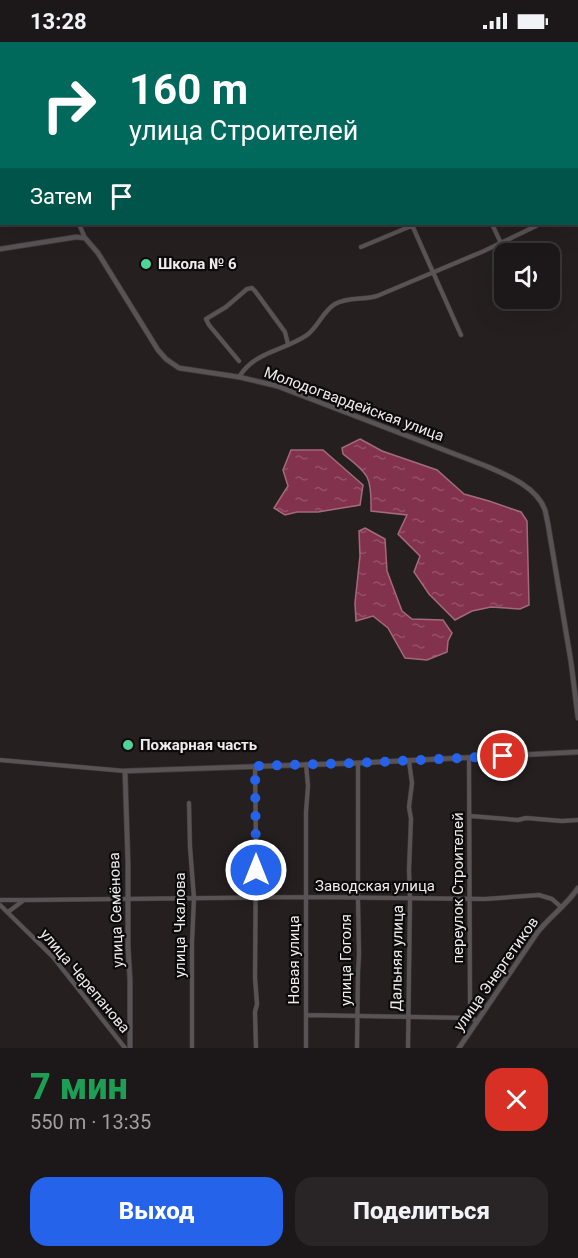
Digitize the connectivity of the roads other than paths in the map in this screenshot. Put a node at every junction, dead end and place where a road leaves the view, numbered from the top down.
1 (79, 225) edge
2 (412, 225) edge
3 (414, 225) edge
4 (492, 225) edge
5 (537, 225) edge
6 (85, 238) junction
7 (501, 243) joint
8 (494, 246) edge
9 (361, 247) dead end
10 (0, 249) edge
11 (433, 272) junction
12 (461, 335) dead end
13 (288, 344) junction
14 (239, 361) dead end
15 (240, 377) junction
16 (578, 718) edge
17 (578, 752) edge
18 (470, 758) junction
19 (0, 760) edge
20 (409, 761) junction
21 (358, 763) junction
22 (306, 764) junction
23 (255, 766) junction
24 (125, 771) junction
25 (189, 803) dead end
26 (470, 816) junction
27 (578, 820) edge
28 (578, 888) edge
29 (306, 897) junction
30 (194, 898) junction
31 (256, 898) junction
32 (358, 898) junction
33 (470, 898) junction
34 (128, 899) junction
35 (410, 899) junction
36 (0, 900) edge
37 (24, 900) junction
38 (0, 905) edge
39 (561, 907) junction
40 (8, 912) junction
41 (306, 1015) junction
42 (358, 1015) junction
43 (408, 1016) junction
44 (471, 1018) junction
45 (477, 1021) junction
46 (125, 1048) edge
47 (130, 1048) edge
48 (192, 1048) edge
49 (256, 1048) edge
50 (306, 1048) edge
51 (357, 1048) edge
52 (408, 1048) edge
53 (459, 1048) edge

1 - 6 street, Молодогвардейская улица
2 - 9 street
3 - 11 street
4 - 7 street
5 - 7 street
6 - 10 street
6 - 15 street, Молодогвардейская улица
8 - 11 street
11 - 12 street
11 - 13 street
13 - 14 street
13 - 15 street
15 - 16 street, Молодогвардейская улица
17 - 18 street
18 - 20 street
18 - 26 street, переулок Строителей
19 - 24 street
20 - 21 street
20 - 35 street, Дальняя улица
21 - 22 street
21 - 32 street, улица Гоголя
22 - 23 street
22 - 29 street, Новая улица
23 - 24 street
23 - 31 street
24 - 34 street, улица Семёнова
25 - 30 street, улица Чкалова
26 - 27 street
26 - 33 street, переулок Строителей
28 - 39 street, улица Энергетиков
29 - 31 street, Заводская улица
29 - 32 street, Заводская улица
29 - 41 street, Новая улица
30 - 31 street, Заводская улица
30 - 34 street, Заводская улица
30 - 48 street, улица Чкалова
31 - 49 street
32 - 35 street, Заводская улица
32 - 42 street, улица Гоголя
33 - 35 street, Заводская улица
33 - 39 street, Заводская улица
33 - 44 street, переулок Строителей
34 - 37 street, Заводская улица
34 - 47 street, улица Семёнова
35 - 43 street, Дальняя улица
36 - 37 street, Заводская улица
37 - 40 street
38 - 40 street, улица Черепанова
39 - 45 street, улица Энергетиков
40 - 46 street, улица Черепанова
41 - 42 street
41 - 50 street, Новая улица
42 - 43 street
42 - 51 street, улица Гоголя
43 - 44 street
43 - 52 street, Дальняя улица
44 - 45 street
45 - 53 street, улица Энергетиков

